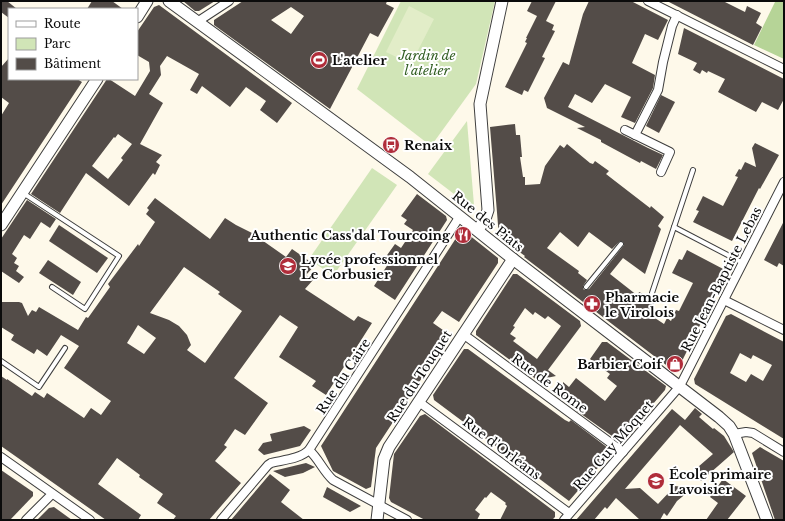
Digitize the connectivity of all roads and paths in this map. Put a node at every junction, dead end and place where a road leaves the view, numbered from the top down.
1 (148, 1) edge
2 (169, 1) edge
3 (229, 1) edge
4 (502, 1) edge
5 (648, 1) edge
6 (677, 15) junction
7 (138, 16) edge
8 (197, 22) junction
9 (784, 69) edge
10 (96, 80) edge
11 (625, 130) dead end
12 (635, 135) junction
13 (693, 170) dead end
14 (661, 172) dead end
15 (784, 182) edge
16 (22, 193) junction
17 (782, 193) edge
18 (460, 216) junction
19 (1, 225) edge
20 (674, 227) junction
21 (478, 230) junction
22 (621, 244) dead end
23 (513, 259) junction
24 (743, 263) junction
25 (52, 287) dead end
26 (586, 287) dead end
27 (652, 293) dead end
28 (724, 300) junction
29 (784, 330) edge
30 (463, 334) junction
31 (65, 348) dead end
32 (1, 361) edge
33 (680, 386) junction
34 (419, 402) junction
35 (734, 434) junction
36 (309, 450) junction
37 (623, 452) junction
38 (784, 452) edge
39 (1, 457) edge
40 (755, 492) junction
41 (52, 494) junction
42 (379, 505) junction
43 (569, 513) junction
44 (26, 520) edge
45 (90, 520) edge
46 (221, 520) edge
47 (377, 520) edge
48 (407, 520) edge
49 (564, 520) edge
50 (760, 520) edge
51 (767, 520) edge

1 - 7 street
2 - 8 street, Rue des Piats
3 - 8 street
4 - 21 street
5 - 6 street
6 - 9 street
6 - 12 street
8 - 18 street, Rue des Piats
10 - 16 street
11 - 12 street
12 - 14 street
13 - 20 lane
15 - 17 street, Rue Jean-Baptiste Lebas
16 - 19 street
16 - 25 lane
17 - 24 street, Rue Jean-Baptiste Lebas
18 - 21 street, Rue des Piats
18 - 36 street, Rue du Caire
20 - 24 lane
20 - 27 lane
21 - 23 street, Rue des Piats
22 - 26 lane
23 - 30 street, Rue du Touquet
23 - 33 street, Rue des Piats
24 - 28 street, Rue Jean-Baptiste Lebas
28 - 29 street
28 - 33 street, Rue Jean-Baptiste Lebas
30 - 34 street, Rue du Touquet
30 - 37 street, Rue de Rome
31 - 32 lane
33 - 35 street, Rue des Piats
33 - 37 street, Rue Guy Môquet
34 - 42 street, Rue du Touquet
34 - 43 street, Rue d'Orléans
35 - 38 street
35 - 40 street, Rue des Piats
36 - 42 street
36 - 46 street
37 - 43 street, Rue Guy Môquet
39 - 41 street
40 - 50 street, Rue des Piats
40 - 51 street, Rue des Piats
41 - 44 street
41 - 45 street
42 - 47 street, Rue du Touquet
42 - 48 street
43 - 49 street, Rue Guy Môquet

